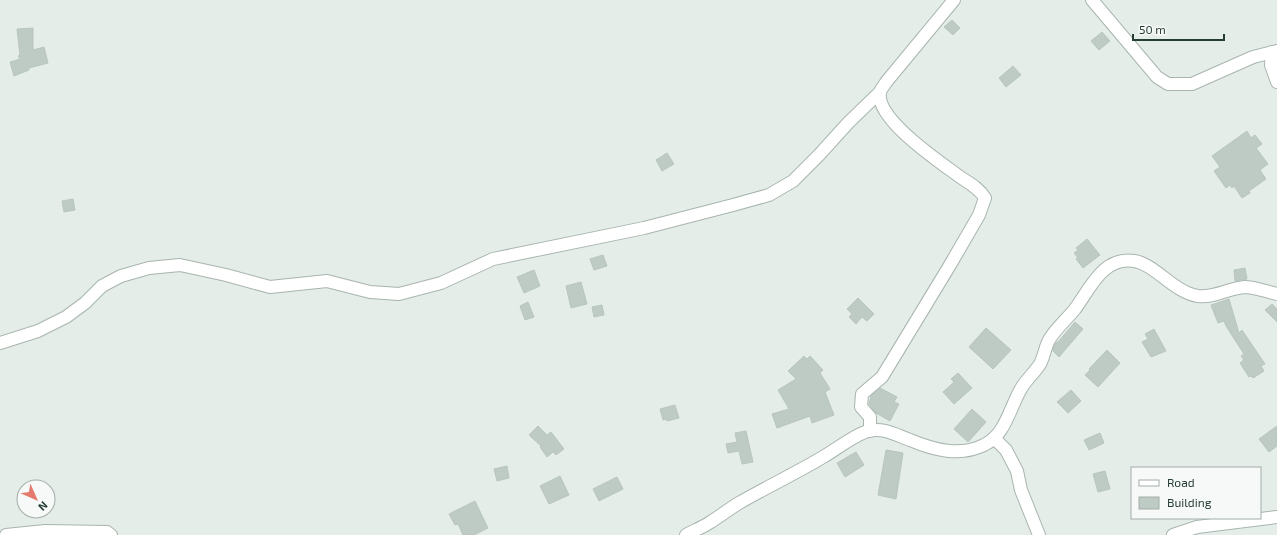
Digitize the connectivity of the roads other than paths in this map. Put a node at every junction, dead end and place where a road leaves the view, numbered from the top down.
1 (954, 0) edge
2 (1092, 0) edge
3 (1275, 51) edge
4 (1277, 82) edge
5 (880, 92) junction
6 (1277, 294) edge
7 (0, 343) edge
8 (870, 431) junction
9 (994, 438) junction
10 (1277, 517) edge
11 (6, 535) edge
12 (111, 535) edge
13 (686, 535) edge
14 (1039, 535) edge
15 (1173, 535) edge

1 - 5 street
2 - 3 street
3 - 4 street
5 - 7 street
5 - 8 street
6 - 9 street
8 - 9 street
8 - 13 street
9 - 14 street
10 - 15 street
11 - 12 street

